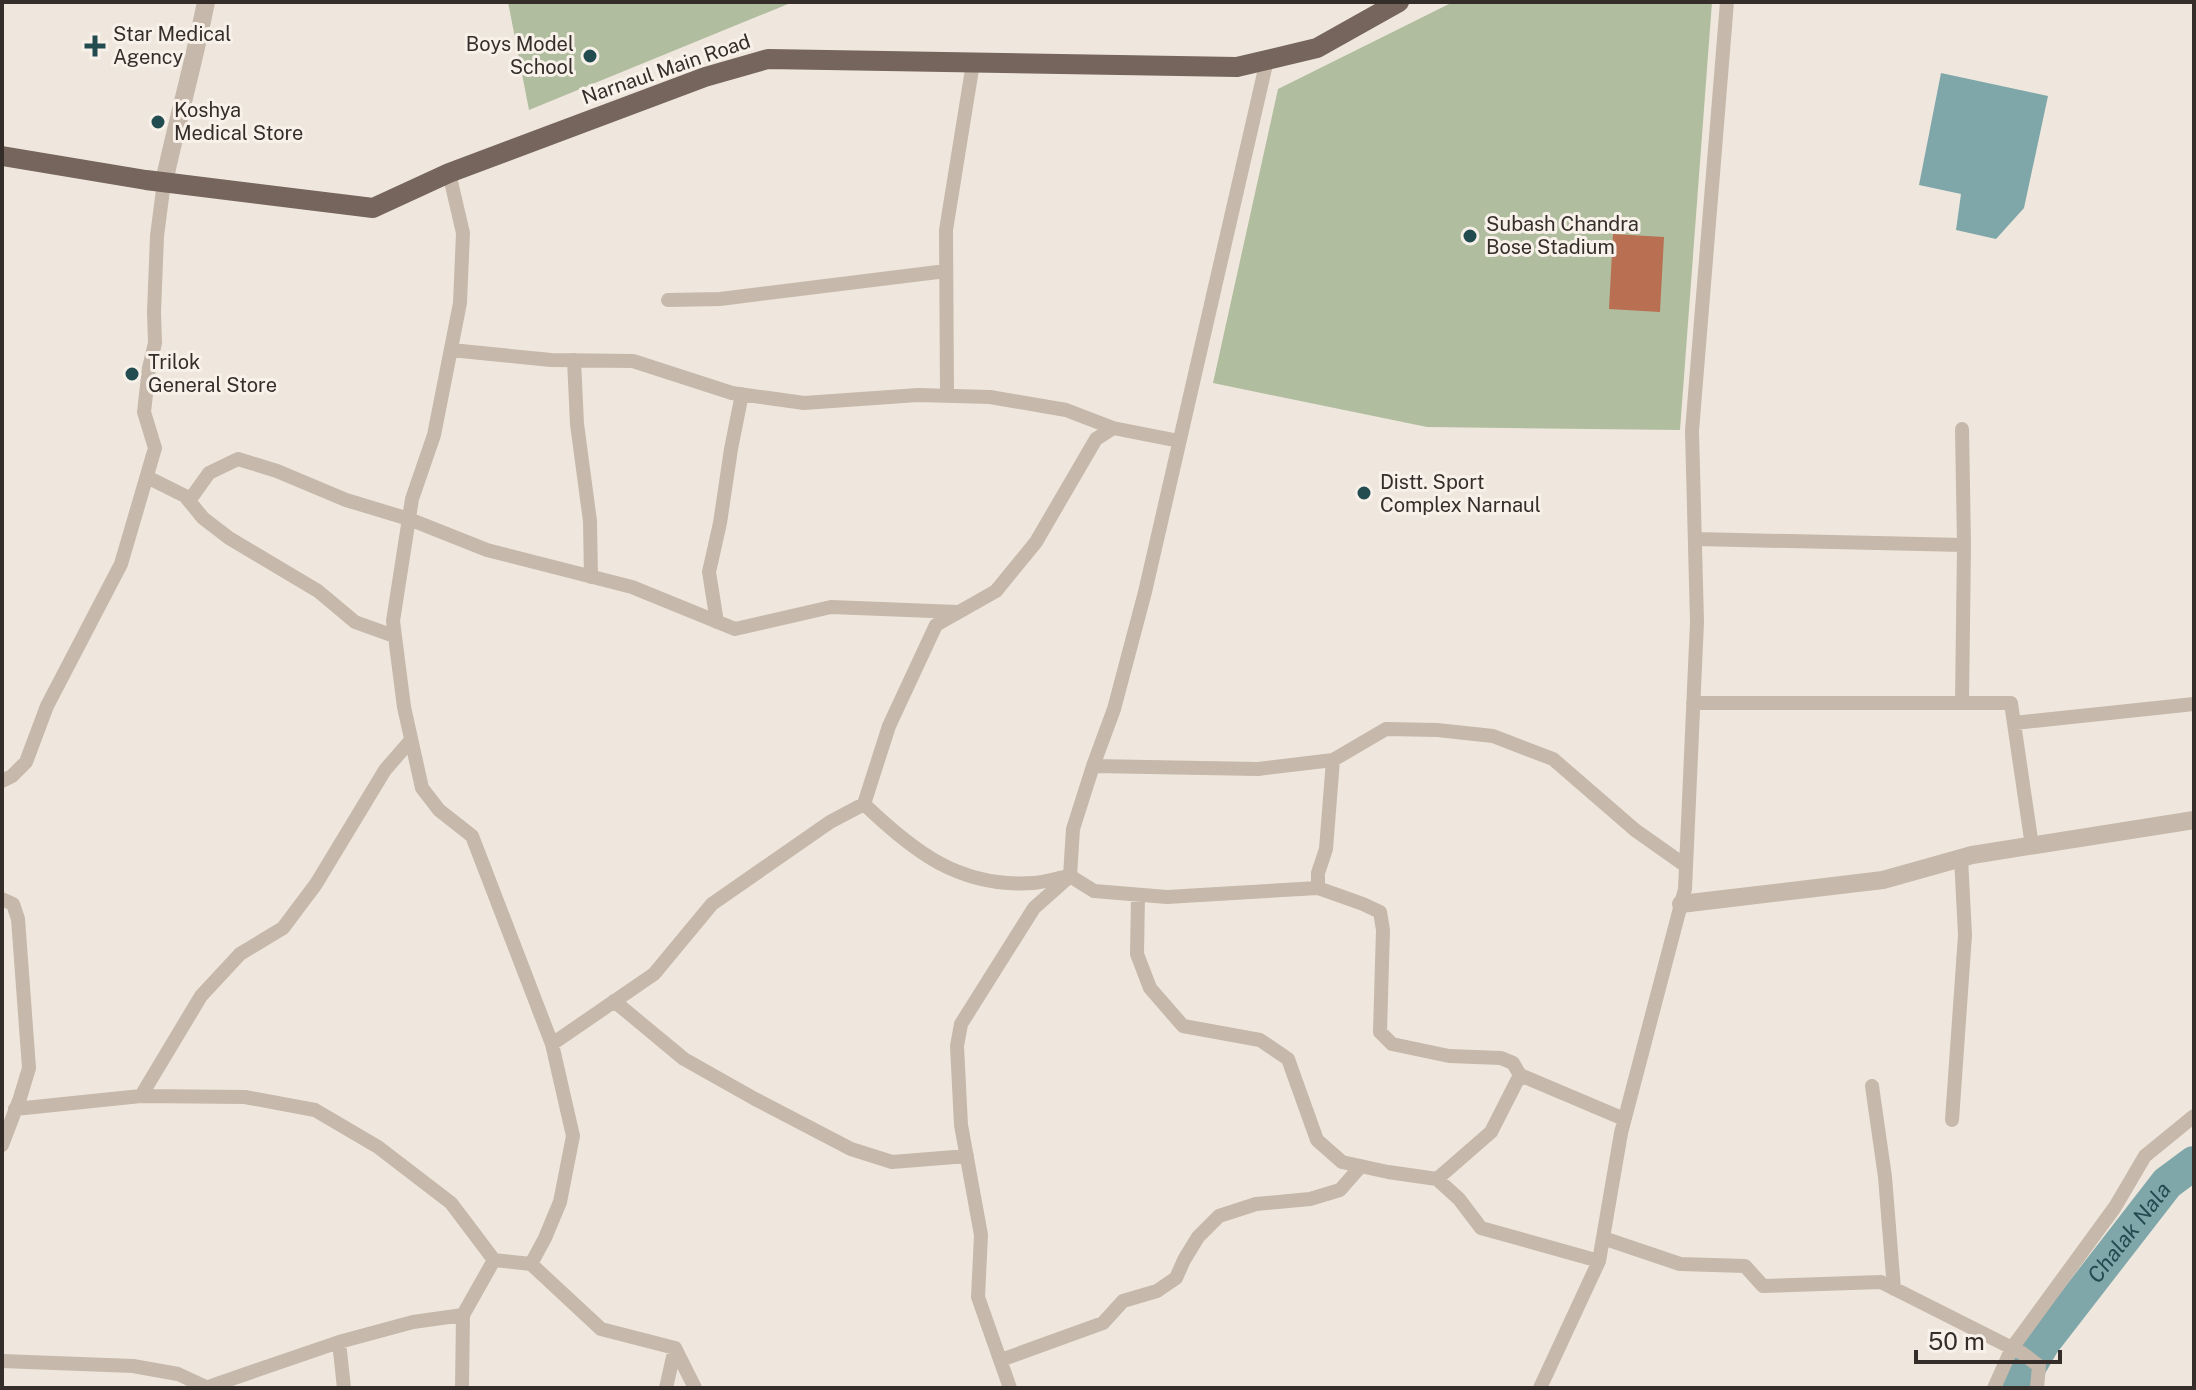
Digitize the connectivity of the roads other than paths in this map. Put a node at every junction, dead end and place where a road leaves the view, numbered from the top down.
1 (206, 2) edge
2 (1399, 2) edge
3 (1727, 2) edge
4 (1267, 60) junction
5 (973, 63) junction
6 (2, 156) edge
7 (449, 173) junction
8 (164, 182) junction
9 (946, 271) junction
10 (668, 300) dead end
11 (451, 350) junction
12 (574, 360) junction
13 (742, 394) junction
14 (947, 396) junction
15 (1113, 428) junction
16 (1962, 429) dead end
17 (1179, 441) junction
18 (147, 477) junction
19 (189, 501) junction
20 (409, 519) junction
21 (1696, 539) junction
22 (1964, 545) junction
23 (591, 577) junction
24 (958, 612) junction
25 (717, 622) junction
26 (394, 636) junction
27 (1962, 702) junction
28 (1693, 703) junction
29 (2194, 704) edge
30 (2014, 723) junction
31 (411, 740) junction
32 (1333, 760) junction
33 (1093, 766) junction
34 (2, 781) edge
35 (864, 804) junction
36 (2194, 820) edge
37 (2032, 846) junction
38 (1961, 858) junction
39 (1686, 866) junction
40 (1070, 876) junction
41 (1318, 888) junction
42 (1138, 895) junction
43 (2, 899) edge
44 (1681, 904) junction
45 (614, 1001) junction
46 (552, 1044) junction
47 (1520, 1075) junction
48 (1872, 1086) dead end
49 (141, 1096) junction
50 (15, 1109) junction
51 (2194, 1116) edge
52 (1624, 1119) junction
53 (1952, 1120) dead end
54 (2, 1145) edge
55 (967, 1156) junction
56 (1361, 1166) junction
57 (1437, 1179) junction
58 (1603, 1238) junction
59 (494, 1260) junction
60 (1599, 1261) junction
61 (531, 1264) junction
62 (1894, 1289) junction
63 (463, 1315) junction
64 (339, 1342) junction
65 (675, 1348) junction
66 (2017, 1350) junction
67 (1001, 1360) junction
68 (2, 1361) edge
69 (206, 1388) edge
70 (344, 1388) edge
71 (462, 1388) edge
72 (666, 1388) edge
73 (695, 1388) edge
74 (1010, 1388) edge
75 (1540, 1388) edge
76 (1994, 1388) edge
77 (2037, 1388) edge

1 - 8 street
2 - 4 main road, Narnaul Main Road
3 - 21 street
4 - 5 main road, Narnaul Main Road
4 - 17 street
5 - 7 main road, Narnaul Main Road
5 - 9 street
6 - 8 main road, Narnaul Main Road
7 - 8 main road, Narnaul Main Road
7 - 11 street
8 - 18 street
9 - 10 street
9 - 14 street
11 - 12 street
11 - 20 street
12 - 13 street
12 - 23 street
13 - 14 street
13 - 25 street
14 - 15 street
15 - 17 street
15 - 24 street
16 - 22 street
17 - 33 street
18 - 19 street
18 - 34 street
19 - 20 street
19 - 26 street
20 - 23 street
20 - 26 street
21 - 22 street
21 - 28 street
22 - 27 street
23 - 25 street
24 - 25 street
24 - 35 street
26 - 31 street
27 - 28 street
27 - 30 street
28 - 39 street
29 - 30 street
30 - 37 street
31 - 46 street
31 - 49 street
32 - 33 street
32 - 39 street
32 - 41 street
33 - 40 street
35 - 40 street
35 - 45 street
36 - 37 street
37 - 38 street
38 - 44 street
38 - 53 street
39 - 44 street
40 - 42 street
40 - 55 street
41 - 42 street
41 - 47 street
42 - 56 street
43 - 50 street
44 - 52 street
45 - 46 street
45 - 55 street
46 - 61 street
47 - 52 street
47 - 57 street
48 - 62 street
49 - 50 street
49 - 59 street
50 - 54 street
51 - 66 street
52 - 58 street
55 - 67 street
56 - 57 street
56 - 67 street
57 - 60 street
58 - 60 street
58 - 62 street
59 - 61 street
59 - 63 street
60 - 75 street
61 - 65 street
62 - 66 street
63 - 64 street
63 - 71 street
64 - 69 street
64 - 70 street
65 - 72 street
65 - 73 street
66 - 76 street
66 - 77 street
67 - 74 street
68 - 69 street

